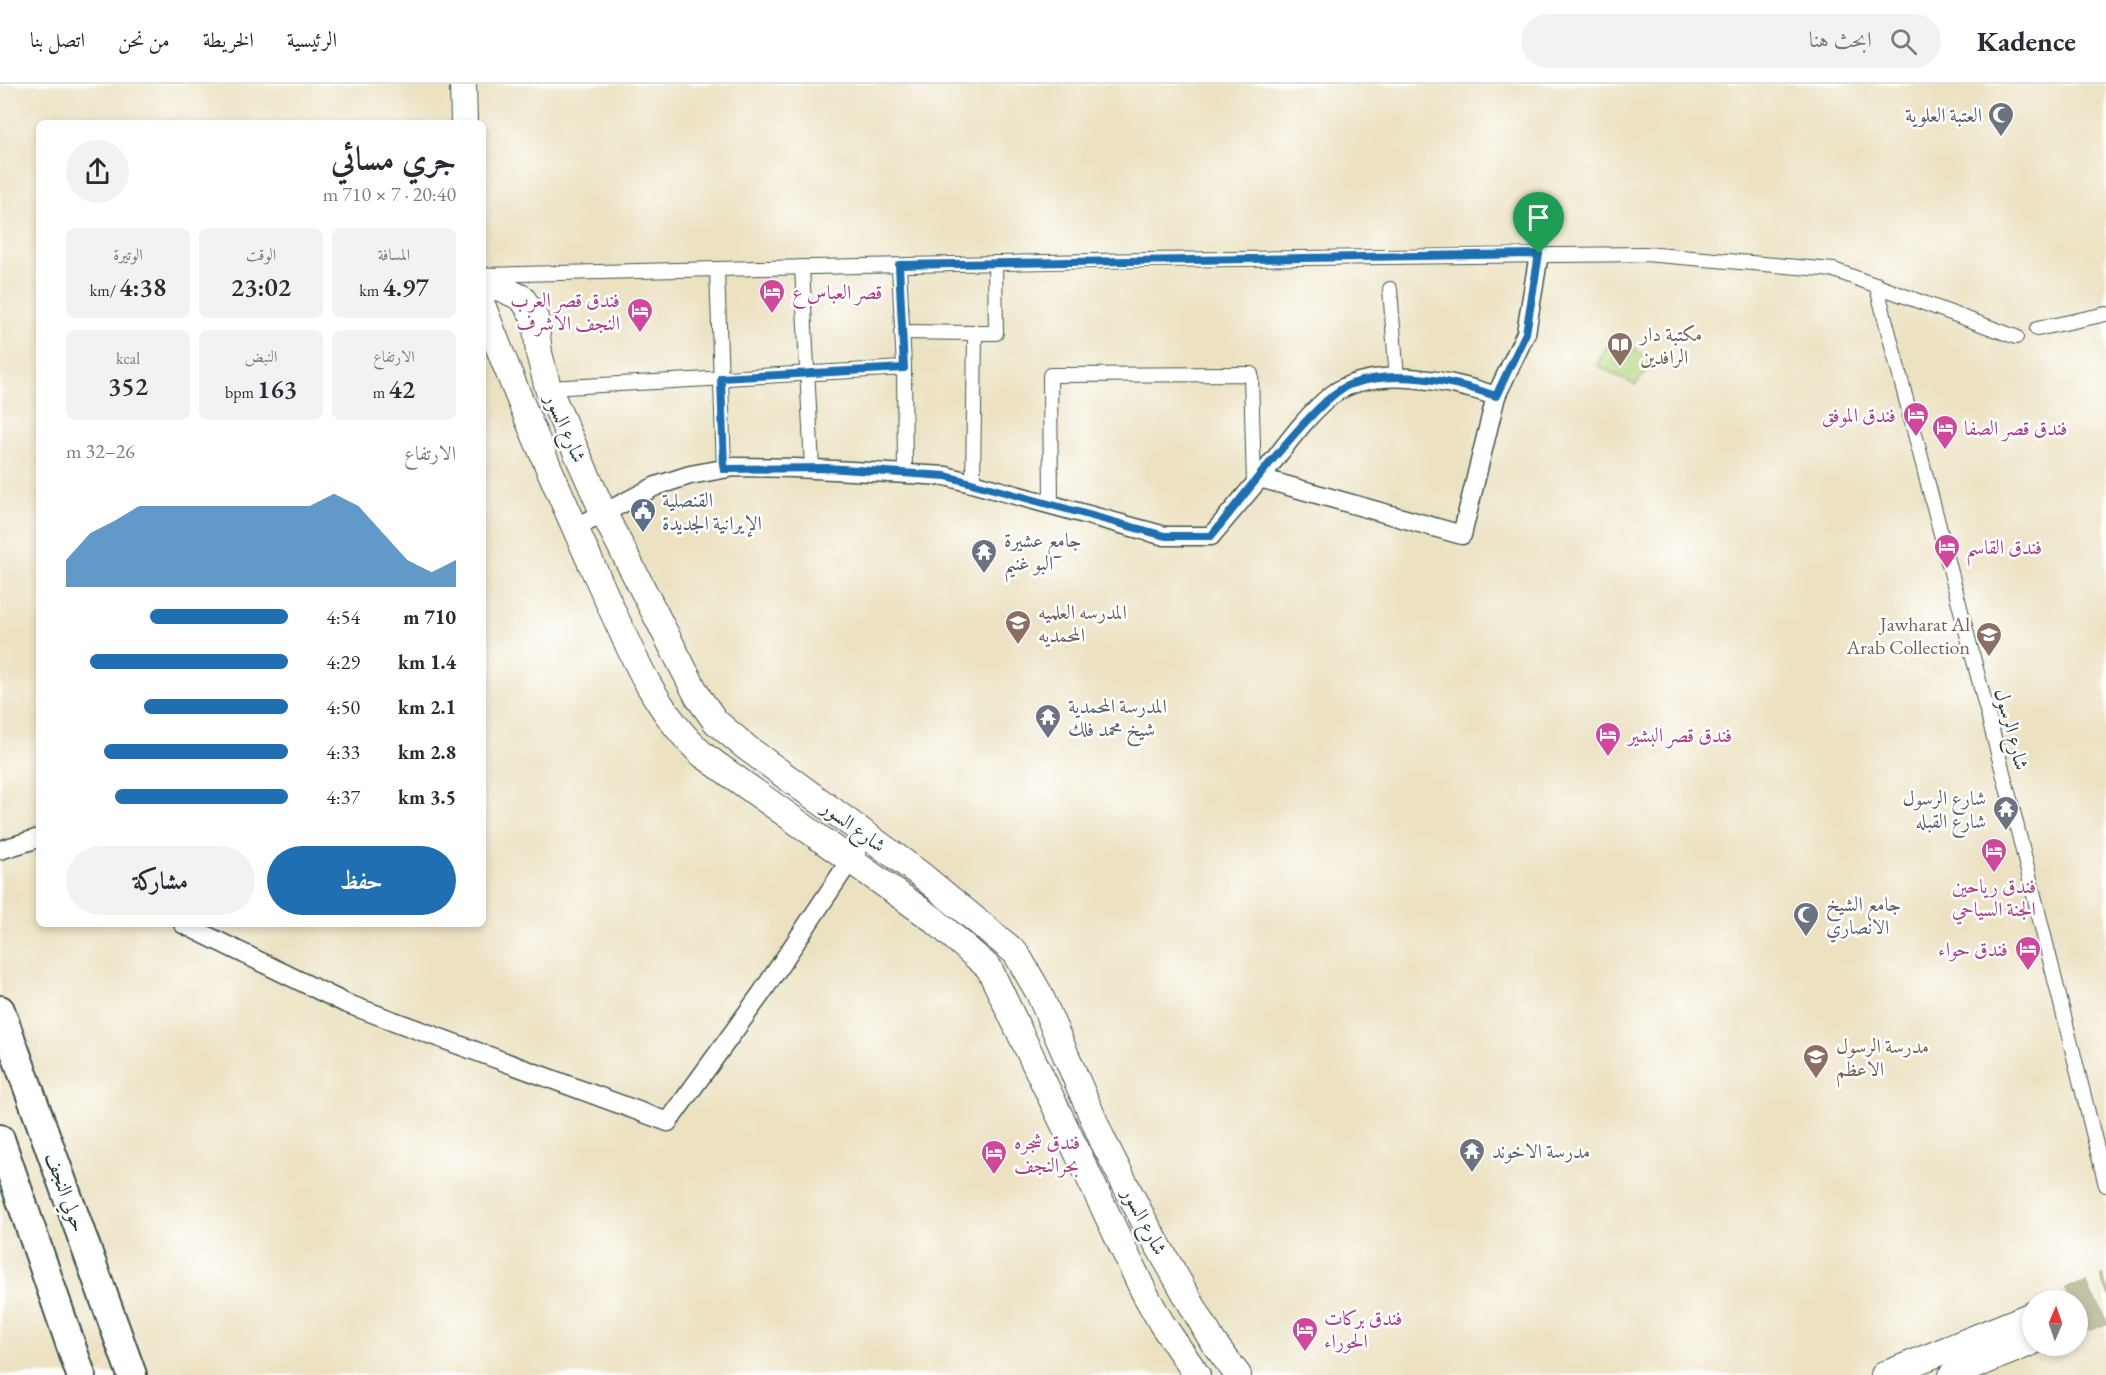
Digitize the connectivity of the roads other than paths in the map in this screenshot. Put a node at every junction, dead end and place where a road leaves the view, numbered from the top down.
1 (463, 84) edge
2 (464, 120) edge
3 (1539, 254) junction
4 (995, 263) junction
5 (899, 265) junction
6 (802, 267) junction
7 (717, 269) junction
8 (486, 275) edge
9 (486, 285) edge
10 (1876, 285) junction
11 (1390, 289) dead end
12 (2106, 314) edge
13 (486, 315) edge
14 (2037, 329) dead end
15 (901, 332) junction
16 (975, 333) junction
17 (2016, 337) dead end
18 (904, 368) junction
19 (808, 373) junction
20 (721, 378) junction
21 (1397, 379) junction
22 (548, 388) junction
23 (1496, 396) junction
24 (812, 468) junction
25 (724, 469) junction
26 (905, 474) junction
27 (1257, 481) junction
28 (973, 484) junction
29 (1051, 505) junction
30 (603, 512) junction
31 (575, 528) junction
32 (867, 835) junction
33 (36, 839) edge
34 (0, 850) edge
35 (849, 861) junction
36 (189, 927) edge
37 (0, 1010) edge
38 (0, 1139) edge
39 (2106, 1185) edge
40 (2022, 1319) edge
41 (2022, 1346) edge
42 (81, 1375) edge
43 (132, 1375) edge
44 (1197, 1375) edge
45 (1238, 1375) edge
46 (1884, 1375) edge
47 (1952, 1375) edge

1 - 2 main road
3 - 4 street
3 - 10 street
3 - 23 street
4 - 5 street
4 - 16 street
5 - 6 street
5 - 15 street
6 - 7 street
6 - 19 street
7 - 8 street
7 - 20 street
9 - 22 main road, شارع السور
10 - 17 street
10 - 39 street, شارع الرسول
11 - 21 street
12 - 14 street
13 - 31 main road, شارع السور
15 - 16 street
15 - 18 street
16 - 28 street
18 - 19 street
18 - 26 street
19 - 20 street
19 - 24 street
20 - 22 street
20 - 25 street
21 - 23 street
21 - 27 street
22 - 30 main road, شارع السور
23 - 27 street
24 - 25 street
24 - 26 street
25 - 30 street
26 - 28 street
27 - 29 street
27 - 29 street
28 - 29 street
30 - 31 street
30 - 32 main road, شارع السور
31 - 35 main road, شارع السور
32 - 35 street
32 - 45 main road, شارع السور
33 - 34 street
35 - 36 street
35 - 44 main road, شارع السور
37 - 43 main road, حولي النجف
38 - 42 main road
40 - 46 main road
41 - 47 main road

